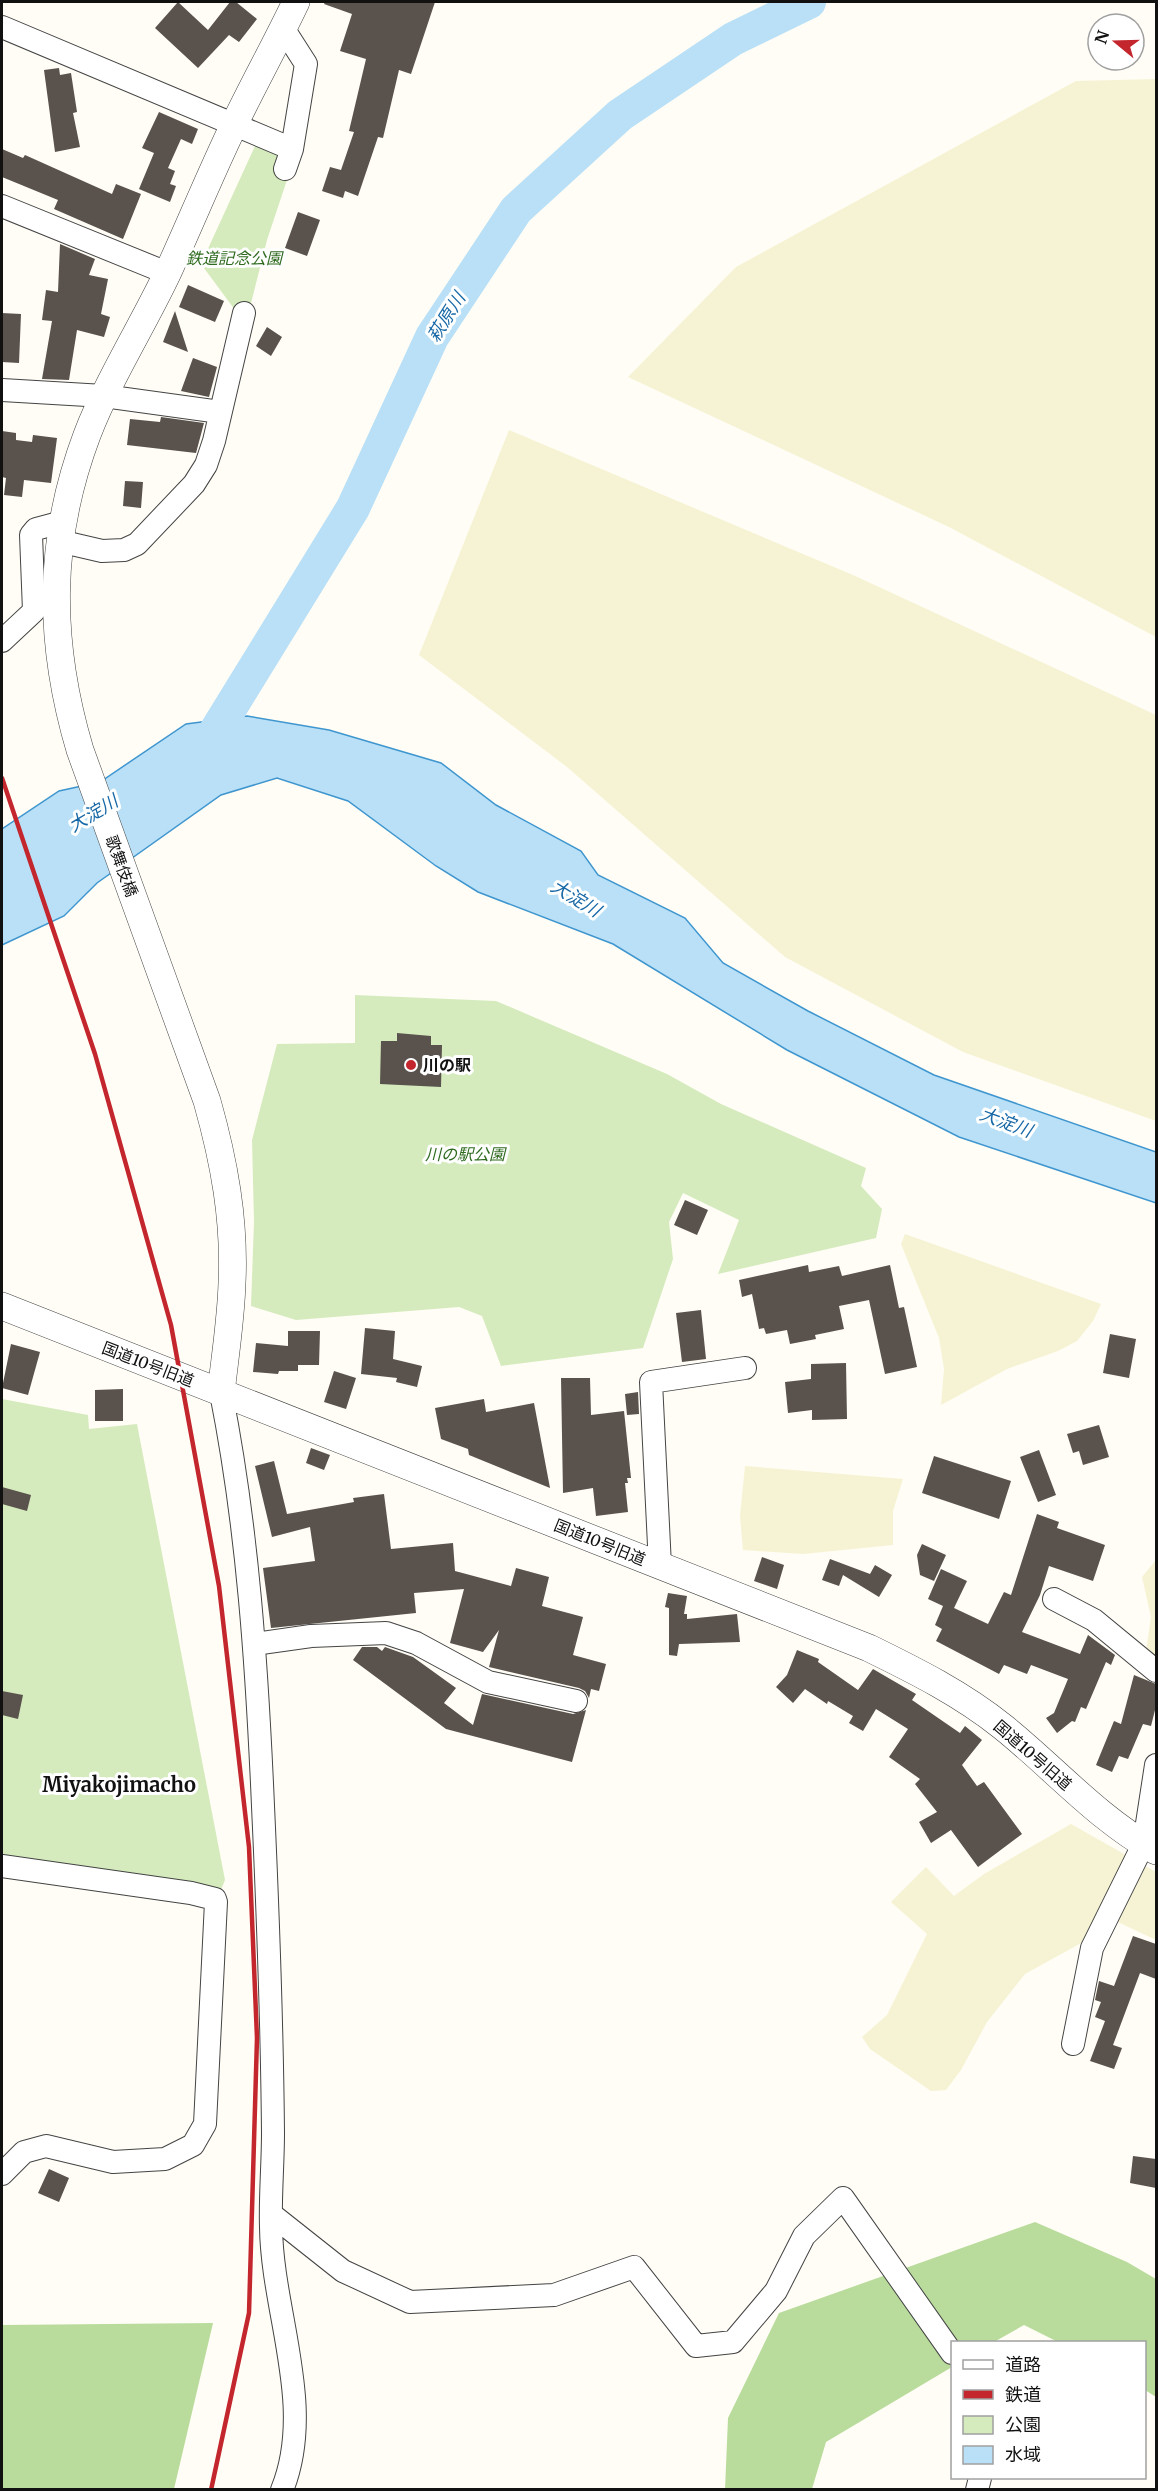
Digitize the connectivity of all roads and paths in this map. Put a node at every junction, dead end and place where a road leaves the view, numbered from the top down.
1 (296, 2) edge
2 (2, 27) edge
3 (284, 28) junction
4 (233, 126) junction
5 (2, 206) edge
6 (167, 273) junction
7 (244, 313) dead end
8 (2, 390) edge
9 (104, 396) junction
10 (220, 412) junction
11 (61, 532) junction
12 (2, 642) edge
13 (2, 1306) edge
14 (745, 1368) dead end
15 (221, 1392) junction
16 (660, 1566) junction
17 (1054, 1599) dead end
18 (254, 1644) junction
19 (1156, 1671) edge
20 (576, 1701) dead end
21 (1156, 1765) edge
22 (1150, 1847) edge
23 (2, 1866) edge
24 (1073, 2044) dead end
25 (2, 2174) edge
26 (272, 2214) junction
27 (951, 2352) edge
28 (282, 2490) edge

1 - 3 street, 歌舞伎橋
2 - 4 street
3 - 4 street, 歌舞伎橋
3 - 4 street
4 - 6 street, 歌舞伎橋
5 - 6 street
6 - 9 street, 歌舞伎橋
7 - 10 street
8 - 9 street
9 - 10 street
9 - 11 street, 歌舞伎橋
10 - 11 street
11 - 12 street
11 - 15 street, 歌舞伎橋
13 - 15 street, 国道10号旧道
14 - 16 street
15 - 16 street, 国道10号旧道
15 - 18 street
16 - 22 street, 国道10号旧道
17 - 19 street
18 - 20 street
18 - 26 street
21 - 22 street
22 - 24 street
23 - 25 street
26 - 27 street
26 - 28 street

